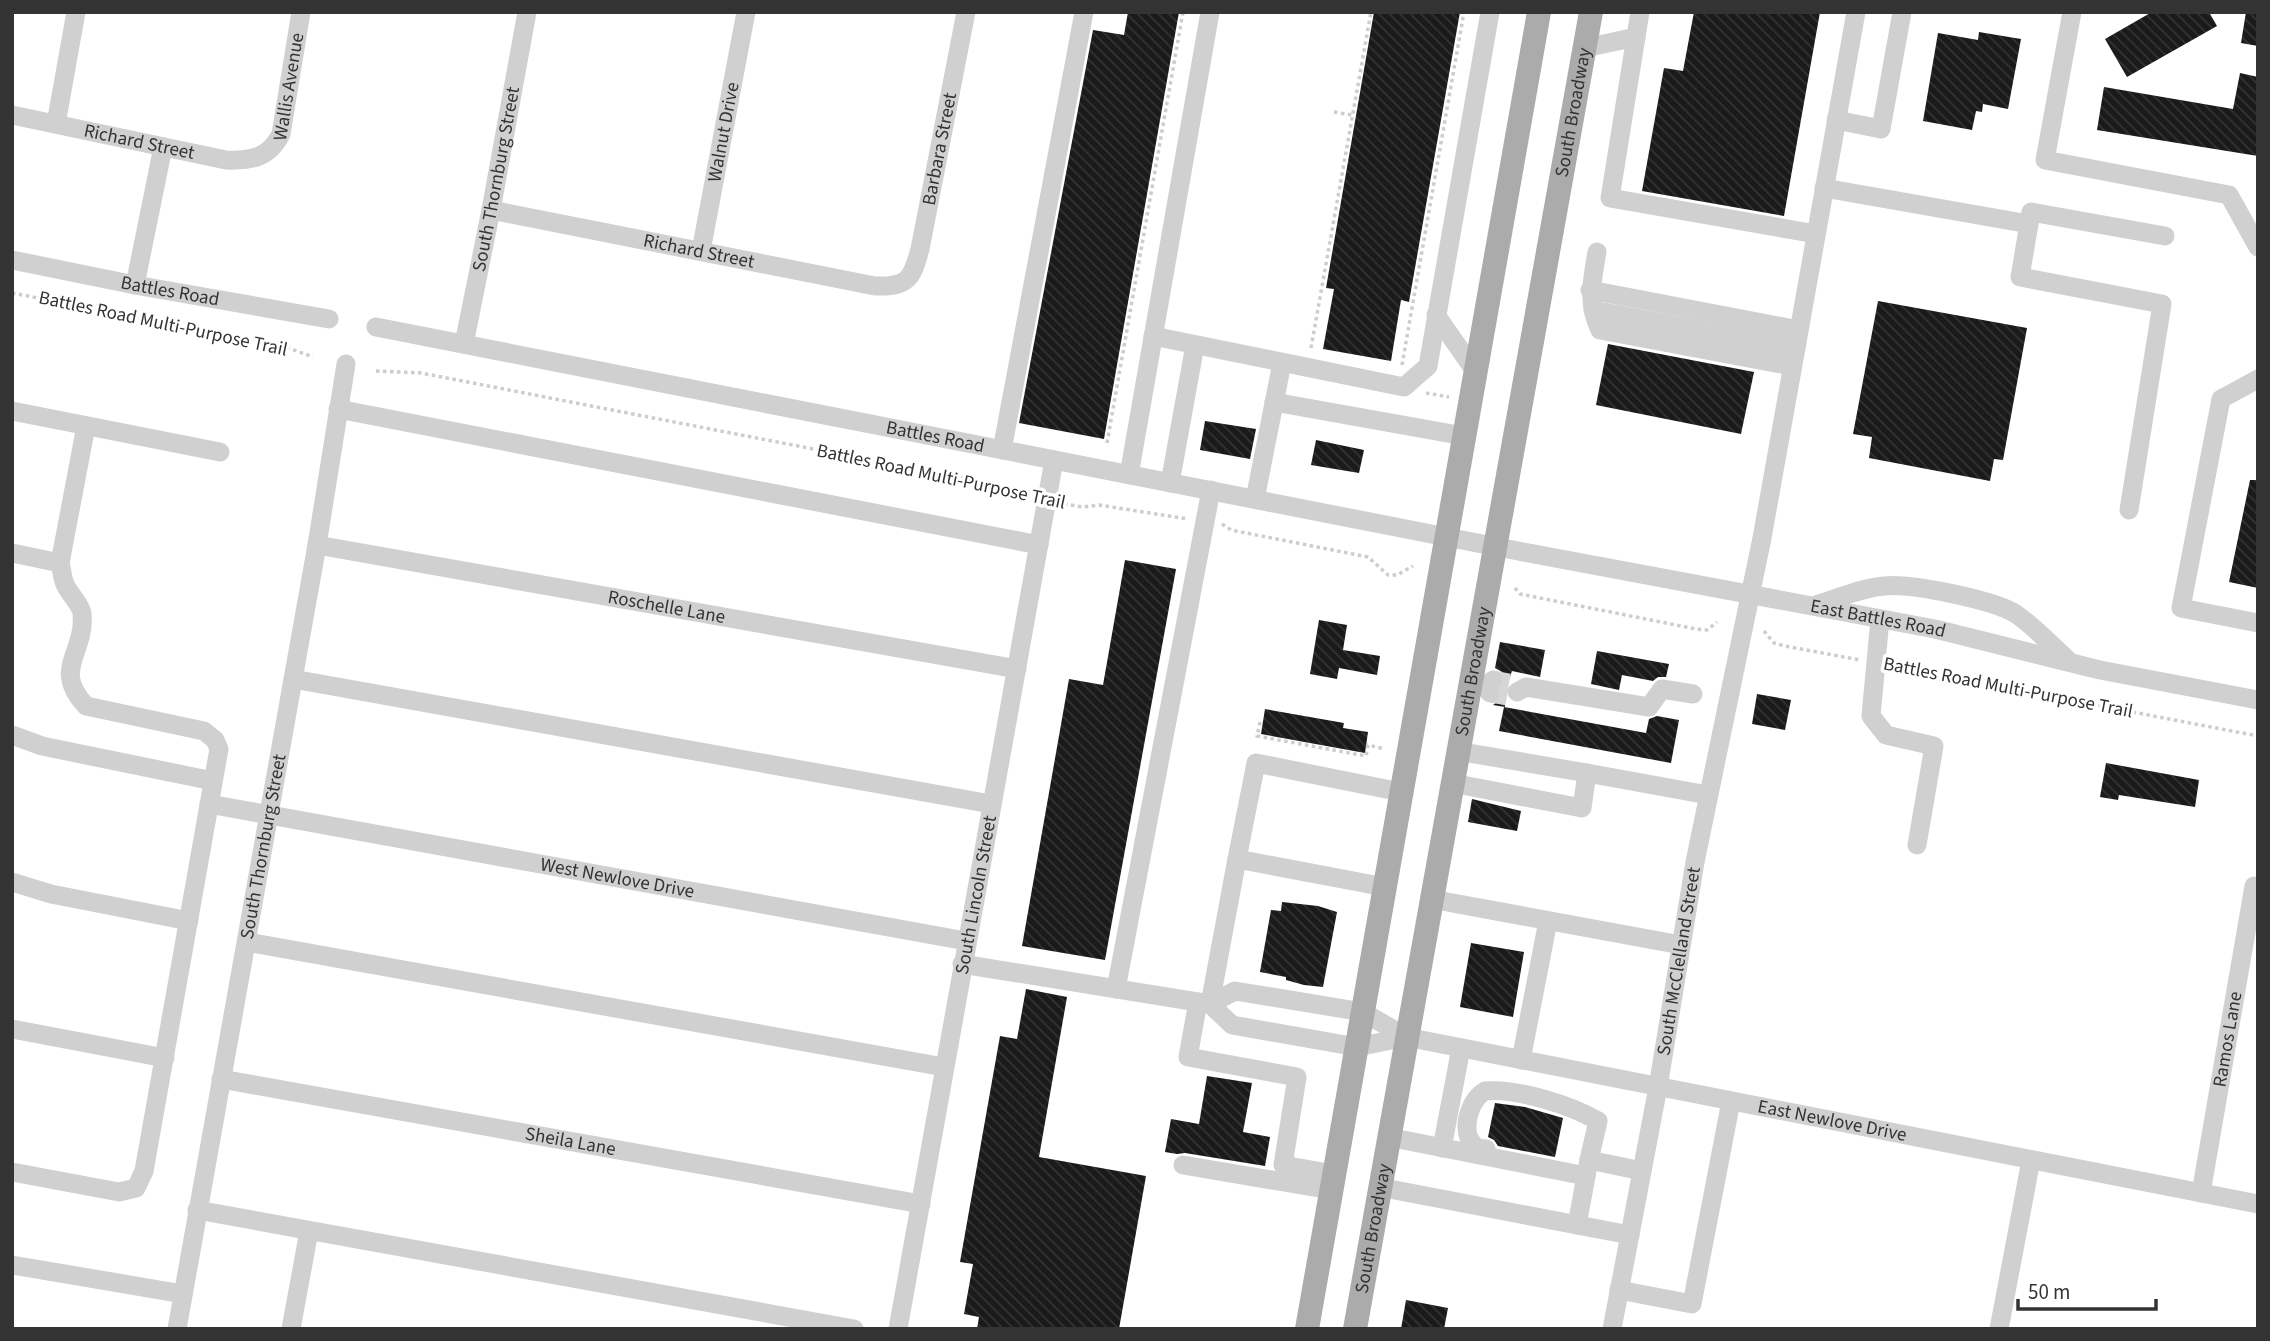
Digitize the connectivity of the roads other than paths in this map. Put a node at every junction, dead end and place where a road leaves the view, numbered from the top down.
1 (76, 12) edge
2 (301, 12) edge
3 (527, 12) edge
4 (746, 12) edge
5 (966, 12) edge
6 (1084, 12) edge
7 (1210, 12) edge
8 (1490, 12) edge
9 (1539, 12) edge
10 (1591, 12) edge
11 (1640, 12) edge
12 (1856, 12) edge
13 (1902, 12) edge
14 (2072, 12) edge
15 (1636, 37) junction
16 (1585, 48) junction
17 (12, 115) edge
18 (1836, 121) junction
19 (56, 124) junction
20 (163, 147) junction
21 (264, 155) joint
22 (1824, 188) junction
23 (491, 210) junction
24 (2029, 223) junction
25 (1816, 234) junction
26 (2165, 236) dead end
27 (2258, 247) edge
28 (701, 251) junction
29 (1597, 252) dead end
30 (12, 260) edge
31 (905, 282) joint
32 (135, 285) junction
33 (1592, 305) junction
34 (1436, 315) junction
35 (329, 319) dead end
36 (376, 327) dead end
37 (1153, 336) junction
38 (464, 344) junction
39 (1195, 345) junction
40 (1796, 348) junction
41 (1282, 363) junction
42 (346, 364) dead end
43 (1475, 372) junction
44 (2258, 379) edge
45 (1274, 402) junction
46 (338, 409) junction
47 (12, 411) edge
48 (86, 426) junction
49 (1464, 436) junction
50 (1002, 450) junction
51 (220, 452) dead end
52 (1054, 460) junction
53 (1129, 475) junction
54 (1170, 483) junction
55 (1211, 491) junction
56 (1255, 499) junction
57 (2129, 510) dead end
58 (1446, 536) junction
59 (317, 545) junction
60 (1039, 545) junction
61 (1494, 546) junction
62 (12, 553) edge
63 (60, 562) junction
64 (1751, 595) junction
65 (1812, 607) junction
66 (1880, 620) junction
67 (2258, 623) edge
68 (2072, 664) junction
69 (1017, 669) junction
70 (293, 679) junction
71 (1496, 688) junction
72 (1693, 694) dead end
73 (2258, 700) edge
74 (12, 735) edge
75 (1457, 751) junction
76 (1587, 773) junction
77 (213, 780) junction
78 (1452, 783) junction
79 (1401, 792) junction
80 (1708, 795) junction
81 (209, 804) junction
82 (992, 804) junction
83 (269, 815) junction
84 (1916, 845) dead end
85 (1237, 859) junction
86 (12, 882) edge
87 (2254, 886) dead end
88 (1385, 887) junction
89 (1431, 899) junction
90 (189, 921) junction
91 (1548, 921) junction
92 (966, 941) junction
93 (247, 942) junction
94 (1681, 945) junction
95 (962, 964) junction
96 (1116, 989) junction
97 (1204, 1003) junction
98 (1363, 1012) junction
99 (12, 1029) edge
100 (1406, 1037) junction
101 (1357, 1047) junction
102 (1461, 1048) junction
103 (165, 1058) junction
104 (1521, 1060) junction
105 (944, 1067) junction
106 (221, 1079) junction
107 (1658, 1087) junction
108 (1731, 1101) junction
109 (1388, 1137) junction
110 (1442, 1148) junction
111 (1486, 1149) dead end
112 (2031, 1160) junction
113 (1554, 1161) dead end
114 (1183, 1165) dead end
115 (1588, 1168) junction
116 (1642, 1171) junction
117 (12, 1172) edge
118 (1333, 1182) junction
119 (1380, 1187) junction
120 (2201, 1193) junction
121 (920, 1204) junction
122 (2258, 1204) edge
123 (197, 1210) junction
124 (1577, 1225) junction
125 (309, 1231) junction
126 (1630, 1235) junction
127 (12, 1265) edge
128 (1619, 1290) junction
129 (183, 1294) junction
130 (177, 1329) edge
131 (291, 1329) edge
132 (854, 1329) edge
133 (898, 1329) edge
134 (1307, 1329) edge
135 (1355, 1329) edge
136 (1612, 1329) edge
137 (1998, 1329) edge

1 - 19 street
2 - 21 street, Wallis Avenue
3 - 23 street, South Thornburg Street
4 - 28 street, Walnut Drive
5 - 31 street, Barbara Street
6 - 50 street
7 - 37 street
8 - 34 street
9 - 43 main road
10 - 16 main road, South Broadway
11 - 15 street
12 - 18 street, South McClelland Street
13 - 18 street
14 - 27 street
15 - 16 street
15 - 25 street
16 - 61 main road, South Broadway
17 - 19 street, Richard Street
18 - 22 street, South McClelland Street
19 - 20 street, Richard Street
20 - 21 street, Richard Street
20 - 32 street
22 - 24 street
22 - 25 street, South McClelland Street
23 - 28 street, Richard Street
23 - 38 street, South Thornburg Street
24 - 26 street
24 - 57 street
25 - 40 street, South McClelland Street
28 - 31 street, Richard Street
29 - 33 street
30 - 32 street, Battles Road
32 - 35 street, Battles Road
33 - 40 street
33 - 40 street
34 - 41 street
34 - 43 street
36 - 38 street, Battles Road
37 - 39 street
37 - 53 street
38 - 50 street, Battles Road
39 - 41 street
39 - 54 street
40 - 64 street, South McClelland Street
41 - 45 street
42 - 46 street, South Thornburg Street
43 - 49 main road
44 - 67 street
45 - 49 street
45 - 56 street
46 - 59 street, South Thornburg Street
46 - 60 street
47 - 48 street
48 - 51 street
48 - 63 street
49 - 58 main road
50 - 52 street, Battles Road
52 - 53 street, Battles Road
52 - 60 street, South Lincoln Street
53 - 54 street, Battles Road
54 - 55 street, Battles Road
55 - 56 street, Battles Road
55 - 96 street
56 - 58 street, Battles Road
58 - 61 street, Battles Road
58 - 79 main road
59 - 69 street, Roschelle Lane
59 - 70 street, South Thornburg Street
60 - 69 street, South Lincoln Street
61 - 64 street, East Battles Road
61 - 71 main road, South Broadway
62 - 63 street
63 - 77 street
64 - 65 street, East Battles Road
64 - 80 street, South McClelland Street
65 - 66 street, East Battles Road
65 - 68 street
66 - 68 street, East Battles Road
66 - 84 street
68 - 73 street, East Battles Road
69 - 82 street, South Lincoln Street
70 - 82 street
70 - 83 street, South Thornburg Street
71 - 72 street
71 - 75 main road, South Broadway
74 - 77 street
75 - 76 street
75 - 78 main road, South Broadway
76 - 78 street
76 - 80 street
77 - 81 street
78 - 89 main road, South Broadway
79 - 85 street
79 - 88 main road
80 - 94 street, South McClelland Street
81 - 83 street, West Newlove Drive
81 - 90 street
82 - 92 street, South Lincoln Street
83 - 92 street, West Newlove Drive
83 - 93 street, South Thornburg Street
85 - 88 street
85 - 97 street
86 - 90 street
87 - 120 street, Ramos Lane
88 - 98 main road
89 - 91 street
89 - 100 main road, South Broadway
90 - 103 street
91 - 94 street
91 - 104 street
92 - 95 street, South Lincoln Street
93 - 105 street
93 - 106 street, South Thornburg Street
94 - 107 street, South McClelland Street
95 - 96 street
95 - 105 street, South Lincoln Street
96 - 97 street
97 - 98 street
97 - 101 street
97 - 118 street
98 - 100 street, East Newlove Drive
98 - 101 main road
99 - 103 street
100 - 101 street, East Newlove Drive
100 - 102 street, East Newlove Drive
100 - 109 main road, South Broadway
101 - 118 main road
102 - 104 street, East Newlove Drive
102 - 110 street
103 - 117 street
104 - 107 street, East Newlove Drive
105 - 121 street, South Lincoln Street
106 - 121 street, Sheila Lane
106 - 123 street, South Thornburg Street
107 - 108 street, East Newlove Drive
107 - 116 street, South McClelland Street
108 - 112 street, East Newlove Drive
108 - 128 street
109 - 110 street
109 - 119 main road, South Broadway
110 - 115 street
111 - 115 street
112 - 120 street, East Newlove Drive
112 - 137 street
113 - 115 street
114 - 118 street
115 - 116 street
115 - 124 street
116 - 126 street, South McClelland Street
118 - 134 main road
119 - 124 street
119 - 135 main road, South Broadway
120 - 122 street, East Newlove Drive
121 - 133 street, South Lincoln Street
123 - 125 street
123 - 129 street, South Thornburg Street
124 - 126 street
125 - 131 street
125 - 132 street
126 - 128 street, South McClelland Street
127 - 129 street
128 - 136 street, South McClelland Street
129 - 130 street, South Thornburg Street

